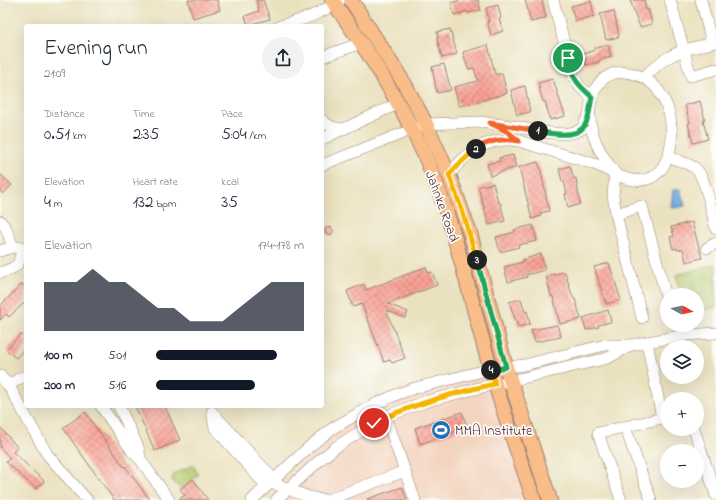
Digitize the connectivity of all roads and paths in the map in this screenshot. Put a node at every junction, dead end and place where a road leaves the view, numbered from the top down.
1 (351, 0) edge
2 (553, 0) edge
3 (670, 0) edge
4 (702, 0) edge
5 (336, 1) edge
6 (287, 24) edge
7 (361, 43) junction
8 (684, 50) junction
9 (324, 56) edge
10 (716, 69) edge
11 (644, 77) junction
12 (592, 97) junction
13 (399, 103) junction
14 (590, 112) junction
15 (324, 121) edge
16 (490, 123) junction
17 (426, 124) junction
18 (342, 129) junction
19 (412, 129) junction
20 (324, 138) edge
21 (519, 141) junction
22 (669, 157) junction
23 (324, 164) edge
24 (615, 173) junction
25 (449, 175) junction
26 (616, 214) junction
27 (0, 221) edge
28 (716, 229) edge
29 (20, 247) edge
30 (0, 251) edge
31 (0, 273) edge
32 (664, 288) edge
33 (642, 318) dead end
34 (716, 333) edge
35 (647, 342) junction
36 (631, 345) junction
37 (506, 367) junction
38 (491, 370) junction
39 (0, 376) edge
40 (24, 377) edge
41 (510, 382) junction
42 (495, 384) junction
43 (9, 386) junction
44 (660, 397) edge
45 (102, 408) edge
46 (120, 408) edge
47 (386, 417) junction
48 (660, 419) edge
49 (625, 427) junction
50 (696, 436) edge
51 (140, 459) junction
52 (405, 471) junction
53 (270, 482) junction
54 (288, 490) junction
55 (716, 495) edge
56 (313, 499) edge
57 (87, 500) edge
58 (169, 500) edge
59 (252, 500) edge
60 (276, 500) edge
61 (415, 500) edge
62 (534, 500) edge
63 (550, 500) edge
64 (621, 500) edge
65 (651, 500) edge

1 - 17 main road, Jahnke Road
2 - 12 street
3 - 8 street
4 - 8 street
5 - 6 street
5 - 7 main road, Jahnke Road
7 - 9 street
7 - 13 main road, Jahnke Road
8 - 10 street
8 - 11 street
11 - 12 street
11 - 22 street
12 - 14 street
13 - 18 street
13 - 19 main road, Jahnke Road
14 - 16 street
14 - 24 street
15 - 18 street
16 - 17 street
16 - 21 street
17 - 19 street
17 - 25 main road, Jahnke Road
18 - 20 street
19 - 23 street
19 - 38 main road, Jahnke Road
21 - 24 street
21 - 25 street
22 - 24 street
22 - 28 street
24 - 26 street
25 - 37 main road, Jahnke Road
26 - 32 street
26 - 33 street
27 - 29 street
29 - 30 street
29 - 31 street
34 - 35 street
35 - 36 street
35 - 44 street
36 - 37 street
36 - 41 street
37 - 38 street
37 - 41 main road, Jahnke Road
38 - 42 main road, Jahnke Road
38 - 53 street
39 - 43 street
40 - 43 street
41 - 42 street
41 - 63 main road, Jahnke Road
42 - 47 street
42 - 62 main road, Jahnke Road
43 - 57 street
45 - 51 street
46 - 51 street
47 - 52 street
47 - 54 street
48 - 49 street
49 - 64 street
49 - 65 street
50 - 55 street
51 - 58 street
52 - 56 street
52 - 61 street
53 - 53 street
53 - 54 street
53 - 59 street
54 - 56 street
54 - 60 street

